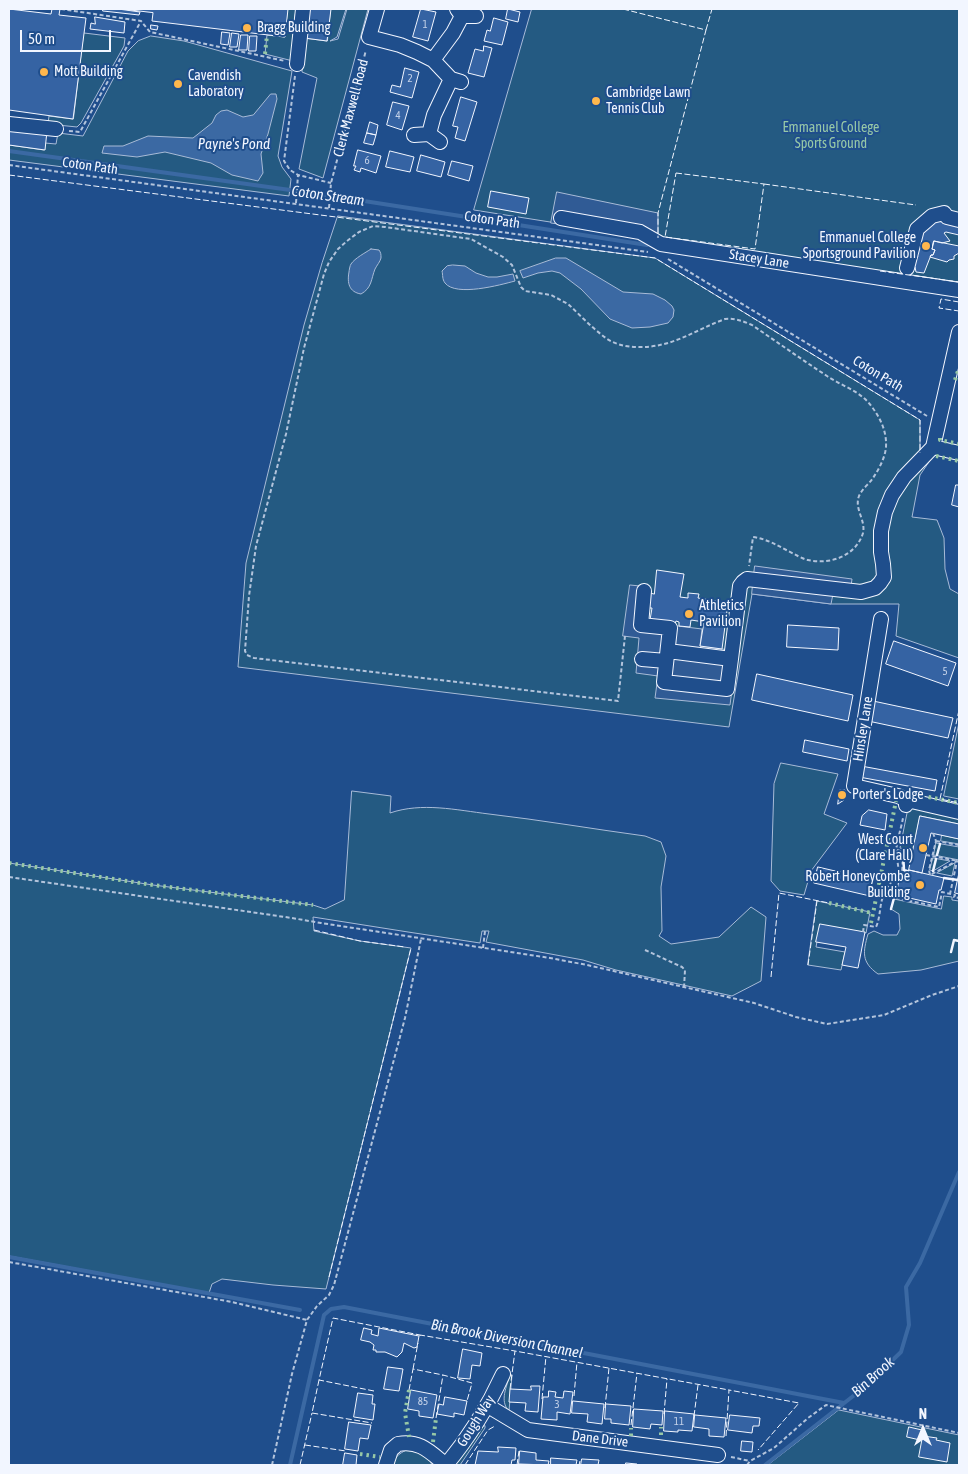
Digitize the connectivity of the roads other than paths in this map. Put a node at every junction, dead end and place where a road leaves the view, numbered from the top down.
1 (303, 9) edge
2 (377, 9) edge
3 (465, 14) edge
4 (433, 60) junction
5 (297, 64) road end
6 (9, 124) edge
7 (56, 129) road end
8 (414, 135) dead end
9 (562, 218) dead end
10 (959, 220) edge
11 (908, 268) dead end
12 (959, 290) edge
13 (959, 332) edge
14 (933, 447) junction
15 (959, 453) edge
16 (644, 591) dead end
17 (881, 618) dead end
18 (667, 656) junction
19 (642, 659) dead end
20 (731, 659) junction
21 (959, 812) edge
22 (503, 1374) dead end
23 (488, 1406) junction
24 (718, 1455) road end
25 (386, 1465) edge
26 (446, 1465) edge

1 - 5 street
2 - 4 street
3 - 4 street
4 - 8 street
6 - 7 street
9 - 12 street, Stacey Lane
10 - 11 street
13 - 14 street
14 - 15 street
14 - 20 street
16 - 18 street
17 - 21 street, Hinsley Lane
18 - 19 street
18 - 20 street
18 - 20 street
22 - 23 street, Gough Way
23 - 24 street, Dane Drive
23 - 26 street, Gough Way
25 - 26 street, Gough Way

